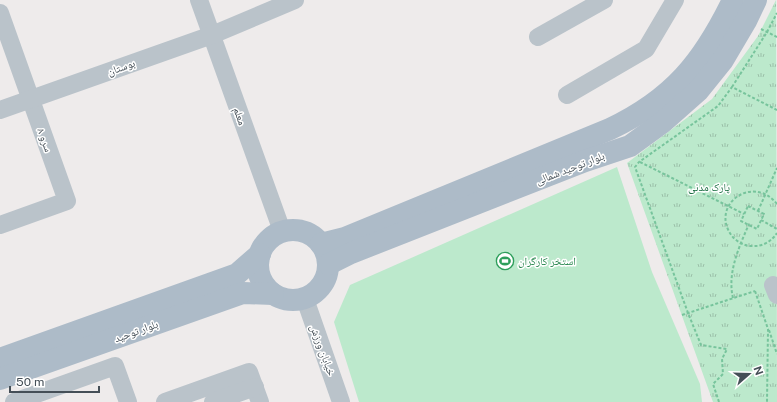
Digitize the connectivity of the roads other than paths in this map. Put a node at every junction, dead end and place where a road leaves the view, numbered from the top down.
1 (199, 0) edge
2 (295, 0) edge
3 (604, 0) edge
4 (675, 0) edge
5 (733, 0) edge
6 (756, 0) edge
7 (0, 13) edge
8 (212, 35) junction
9 (538, 37) dead end
10 (567, 95) dead end
11 (31, 99) junction
12 (0, 110) edge
13 (0, 225) edge
14 (282, 231) junction
15 (321, 244) junction
16 (260, 254) junction
17 (328, 264) junction
18 (273, 294) junction
19 (305, 298) junction
20 (0, 358) edge
21 (0, 379) edge
22 (257, 394) edge
23 (50, 396) edge
24 (14, 402) edge
25 (128, 402) edge
26 (166, 402) edge
27 (213, 402) edge
28 (341, 402) edge

1 - 8 street, معلم
2 - 8 street, بوستان
3 - 9 street
4 - 10 street
5 - 15 main road, بلوار توحید شمالی
6 - 17 main road, بلوار توحید شمالی
7 - 11 street, سرو ۸
8 - 11 street, بوستان
8 - 14 street, معلم
11 - 12 street, بوستان
11 - 13 street, سرو ۸
14 - 15 main road
14 - 16 main road
15 - 17 main road
16 - 18 main road
16 - 20 main road, بلوار توحید
17 - 19 main road
18 - 19 main road
18 - 21 main road, بلوار توحید
19 - 28 street, خیابان ورزش
22 - 26 street
22 - 27 street
23 - 24 street
23 - 25 street

